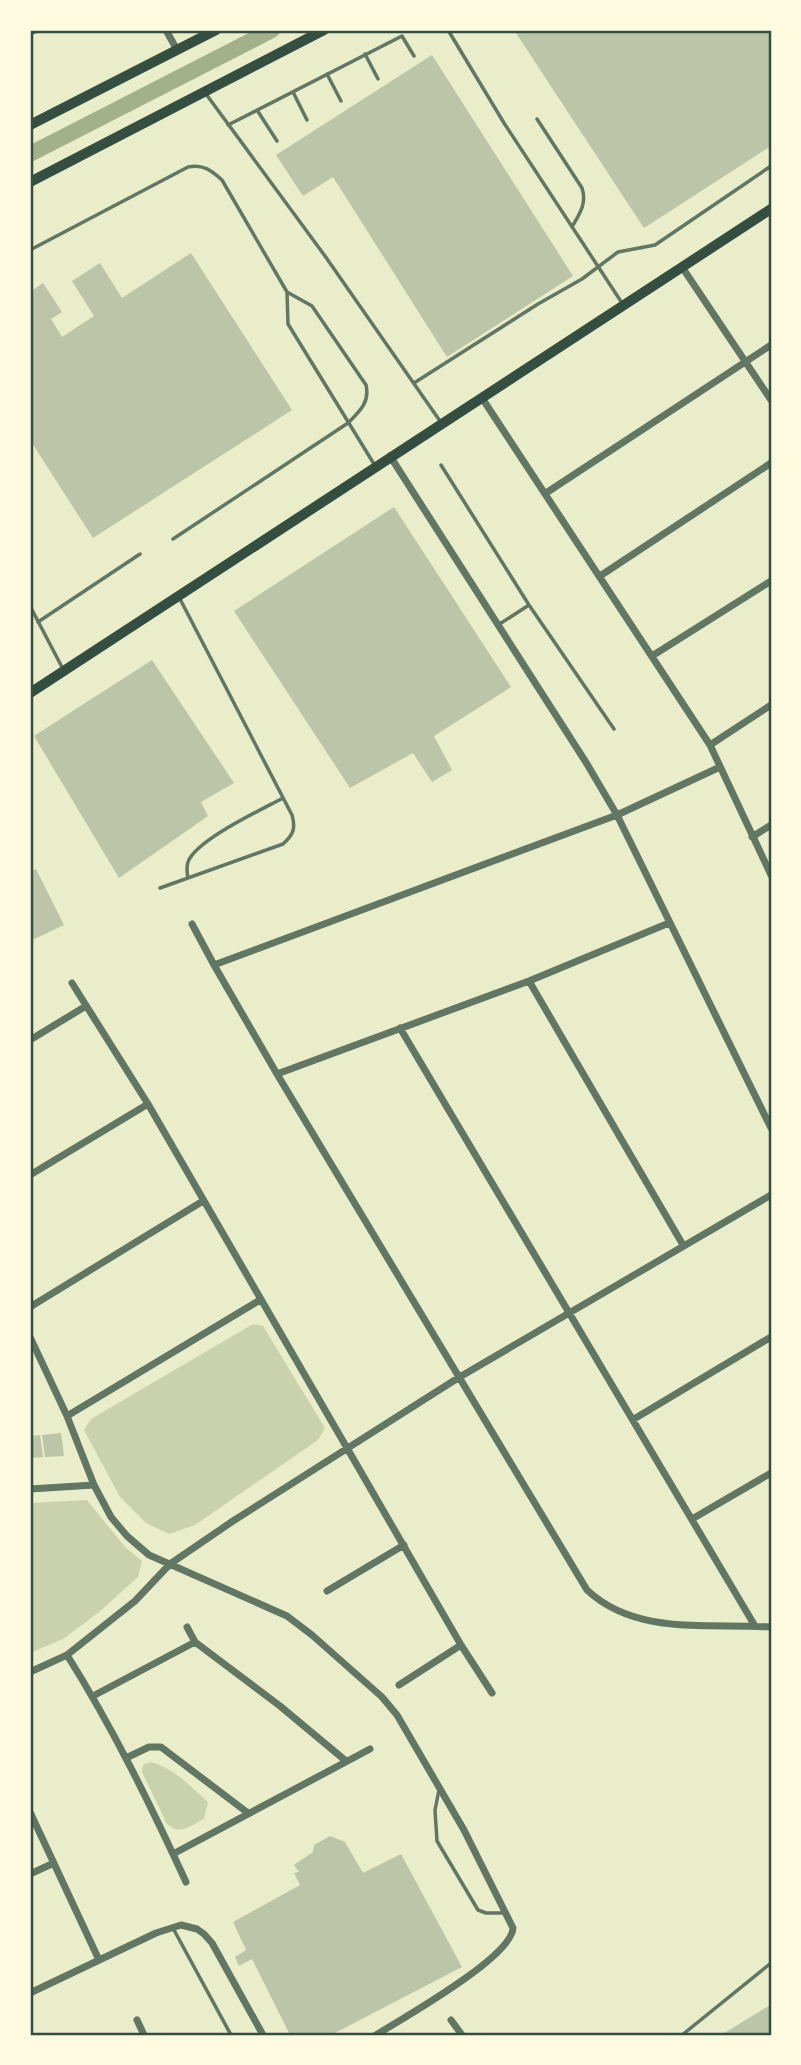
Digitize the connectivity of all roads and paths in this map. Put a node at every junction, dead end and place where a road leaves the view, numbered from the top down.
1 (40, 30) edge
2 (166, 30) edge
3 (216, 30) edge
4 (324, 30) edge
5 (448, 30) edge
6 (30, 34) edge
7 (177, 50) junction
8 (365, 54) junction
9 (414, 56) dead end
10 (327, 74) junction
11 (378, 79) dead end
12 (204, 92) junction
13 (293, 92) junction
14 (341, 101) dead end
15 (257, 110) junction
16 (537, 119) dead end
17 (307, 120) dead end
18 (30, 125) edge
19 (228, 125) junction
20 (277, 141) dead end
21 (771, 166) edge
22 (30, 182) edge
23 (771, 209) edge
24 (572, 227) junction
25 (30, 250) edge
26 (598, 267) junction
27 (682, 267) junction
28 (287, 292) junction
29 (624, 306) junction
30 (771, 345) edge
31 (746, 362) junction
32 (414, 383) junction
33 (482, 398) junction
34 (771, 400) edge
35 (348, 422) junction
36 (442, 423) junction
37 (390, 456) junction
38 (771, 463) edge
39 (441, 465) dead end
40 (375, 466) junction
41 (546, 493) junction
42 (173, 539) dead end
43 (140, 554) dead end
44 (600, 576) junction
45 (771, 581) edge
46 (179, 596) junction
47 (529, 605) junction
48 (30, 606) edge
49 (38, 622) junction
50 (498, 625) junction
51 (652, 656) junction
52 (64, 671) junction
53 (30, 693) edge
54 (771, 705) edge
55 (614, 729) dead end
56 (710, 745) junction
57 (720, 767) junction
58 (283, 798) junction
59 (617, 816) junction
60 (771, 825) edge
61 (752, 837) junction
62 (771, 875) edge
63 (188, 878) junction
64 (160, 888) dead end
65 (669, 923) junction
66 (192, 924) dead end
67 (214, 965) junction
68 (529, 981) junction
69 (72, 983) dead end
70 (86, 1006) junction
71 (400, 1028) junction
72 (30, 1040) edge
73 (277, 1074) junction
74 (148, 1104) junction
75 (771, 1128) edge
76 (30, 1175) edge
77 (771, 1195) edge
78 (203, 1201) junction
79 (683, 1245) junction
80 (260, 1300) junction
81 (30, 1307) edge
82 (569, 1313) junction
83 (30, 1337) edge
84 (771, 1337) edge
85 (458, 1378) junction
86 (67, 1416) junction
87 (634, 1419) junction
88 (347, 1448) junction
89 (771, 1473) edge
90 (94, 1485) junction
91 (30, 1489) edge
92 (692, 1520) junction
93 (404, 1545) junction
94 (170, 1564) junction
95 (327, 1591) dead end
96 (755, 1626) junction
97 (187, 1627) dead end
98 (771, 1627) edge
99 (195, 1642) junction
100 (461, 1645) junction
101 (67, 1655) junction
102 (30, 1672) edge
103 (399, 1685) dead end
104 (492, 1693) dead end
105 (93, 1696) junction
106 (370, 1749) dead end
107 (127, 1758) junction
108 (346, 1761) junction
109 (439, 1788) junction
110 (30, 1812) edge
111 (248, 1813) junction
112 (173, 1854) junction
113 (54, 1863) junction
114 (30, 1874) edge
115 (186, 1882) dead end
116 (506, 1913) junction
117 (173, 1928) junction
118 (99, 1960) junction
119 (771, 1963) edge
120 (30, 1993) edge
121 (137, 2020) dead end
122 (451, 2020) dead end
123 (144, 2035) edge
124 (231, 2035) edge
125 (264, 2035) edge
126 (376, 2035) edge
127 (462, 2035) edge
128 (682, 2035) edge

1 - 6 lane
2 - 7 street
3 - 7 main road
4 - 12 main road
5 - 24 lane
7 - 18 main road
8 - 9 lane
8 - 10 lane
8 - 11 lane
10 - 13 lane
10 - 14 lane
12 - 19 lane
12 - 22 main road
13 - 15 lane
13 - 17 lane
15 - 19 lane
15 - 20 lane
16 - 24 lane
19 - 32 lane
21 - 26 lane
23 - 27 main road
24 - 26 lane
25 - 28 lane
26 - 29 lane
26 - 32 lane
27 - 29 main road
27 - 31 street
28 - 35 lane
28 - 35 lane
29 - 33 main road
30 - 31 street
31 - 34 street
31 - 41 street
32 - 36 lane
33 - 36 main road
33 - 41 street
35 - 40 lane
35 - 42 lane
36 - 37 main road
37 - 40 main road
37 - 50 street
38 - 44 street
39 - 47 lane
40 - 46 main road
41 - 44 street
43 - 49 lane
44 - 51 street
45 - 51 street
46 - 52 main road
46 - 58 lane
47 - 50 lane
47 - 55 lane
48 - 49 lane
49 - 52 lane
50 - 59 street
51 - 56 street
52 - 53 main road
54 - 56 street
56 - 57 street
57 - 59 street
57 - 61 street
58 - 63 lane
58 - 63 lane
59 - 65 street
59 - 67 street
60 - 61 street
61 - 62 street
63 - 64 lane
65 - 68 street
65 - 75 street
66 - 67 street
67 - 73 street
68 - 71 street
68 - 79 street
69 - 70 street
70 - 72 street
70 - 74 street
71 - 73 street
71 - 82 street
73 - 85 street
74 - 76 street
74 - 78 street
77 - 79 street
78 - 80 street
78 - 81 street
79 - 82 street
80 - 86 street
80 - 88 street
82 - 85 street
82 - 87 street
83 - 86 street
84 - 87 street
85 - 88 street
85 - 96 street
86 - 90 street
87 - 92 street
88 - 93 street
88 - 94 street
89 - 92 street
90 - 91 street
90 - 94 street
92 - 96 street
93 - 95 street
93 - 100 street
94 - 101 street
94 - 109 street
96 - 98 street
97 - 99 street
99 - 105 street
99 - 108 street
100 - 103 street
100 - 104 street
101 - 102 street
101 - 105 street
105 - 107 street
106 - 108 street
107 - 111 street
107 - 112 street
108 - 111 street
109 - 116 street
109 - 116 lane
110 - 113 street
111 - 112 street
112 - 115 street
113 - 114 street
113 - 118 street
116 - 126 street
117 - 118 street
117 - 124 lane
117 - 125 street
118 - 120 street
119 - 128 lane
121 - 123 street
122 - 127 street

